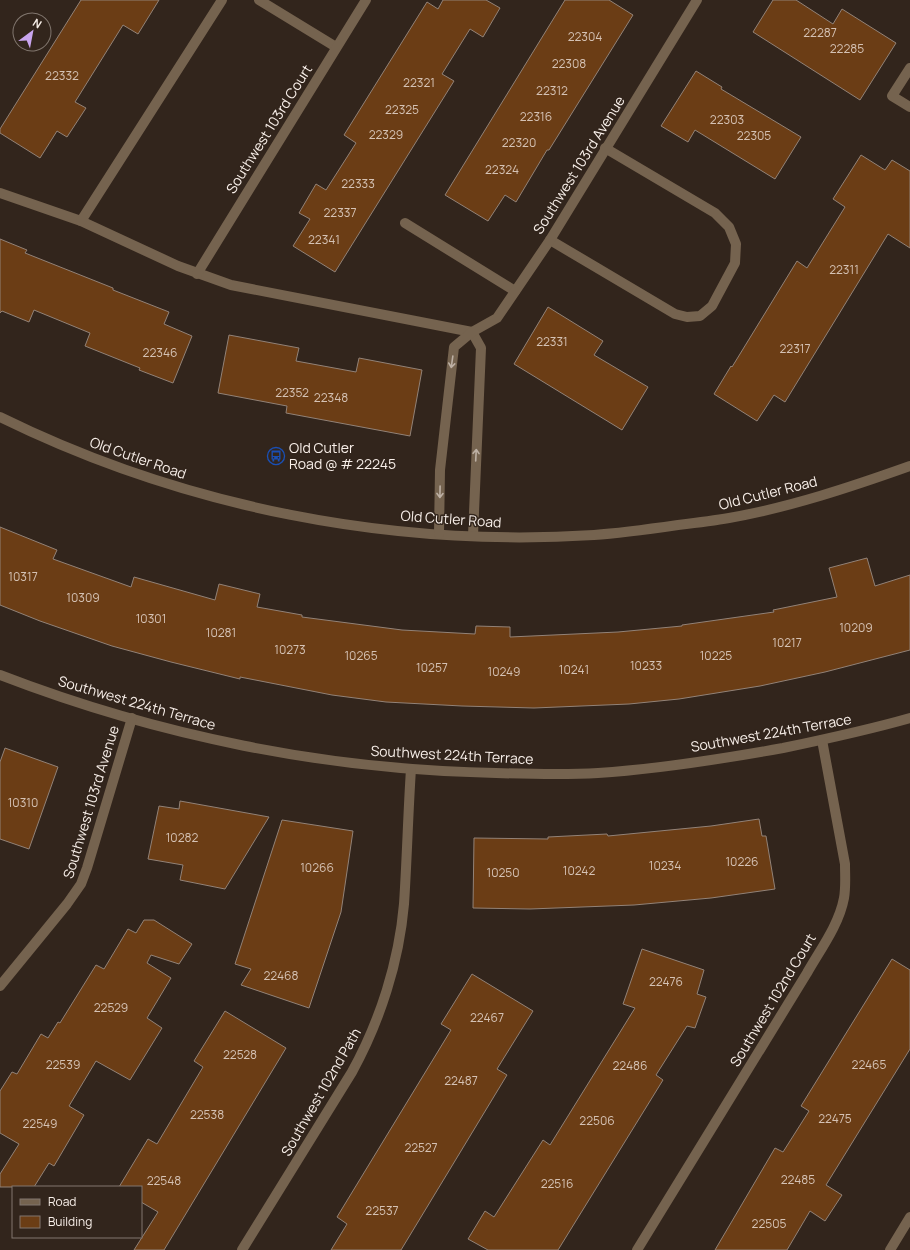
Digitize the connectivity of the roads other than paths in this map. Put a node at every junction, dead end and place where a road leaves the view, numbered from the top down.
1 (222, 0) edge
2 (259, 0) edge
3 (366, 0) edge
4 (697, 0) edge
5 (336, 47) junction
6 (910, 68) edge
7 (910, 107) edge
8 (605, 148) junction
9 (0, 193) edge
10 (81, 221) junction
11 (405, 223) dead end
12 (550, 240) junction
13 (197, 274) junction
14 (515, 291) junction
15 (472, 332) junction
16 (0, 418) edge
17 (910, 466) edge
18 (439, 534) junction
19 (473, 536) junction
20 (0, 675) edge
21 (132, 718) junction
22 (910, 718) edge
23 (822, 740) junction
24 (411, 769) junction
25 (0, 986) edge
26 (910, 1219) edge
27 (242, 1250) edge
28 (637, 1250) edge
29 (890, 1250) edge

1 - 10 street
2 - 5 street
3 - 5 street, Southwest 103rd Court
4 - 8 street, Southwest 103rd Avenue
5 - 13 street, Southwest 103rd Court
6 - 7 street
8 - 12 street, Southwest 103rd Avenue
8 - 12 street
9 - 10 street
10 - 13 street
11 - 14 street
12 - 14 street, Southwest 103rd Avenue
13 - 15 street
14 - 15 street, Southwest 103rd Avenue
15 -> 18 street, Southwest 103rd Avenue
19 -> 15 street
16 - 18 street, Old Cutler Road
17 - 19 street, Old Cutler Road
18 - 19 street, Old Cutler Road
20 - 21 street, Southwest 224th Terrace
21 - 24 street, Southwest 224th Terrace
21 - 25 street, Southwest 103rd Avenue
22 - 23 street, Southwest 224th Terrace
23 - 24 street, Southwest 224th Terrace
23 - 28 street, Southwest 102nd Court
24 - 27 street, Southwest 102nd Path
26 - 29 street

